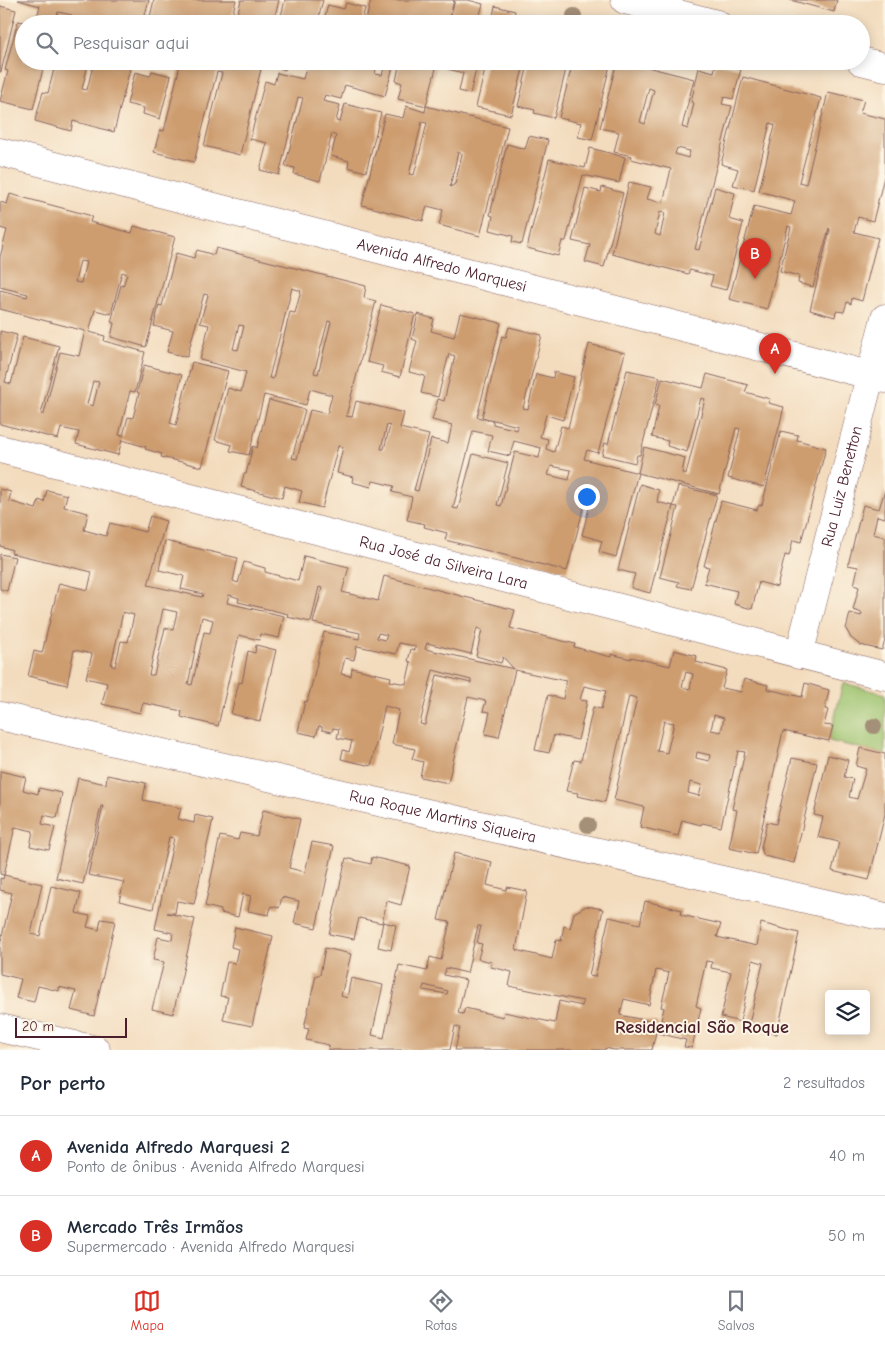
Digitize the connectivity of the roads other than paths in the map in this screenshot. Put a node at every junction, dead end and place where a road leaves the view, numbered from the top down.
1 (626, 0) edge
2 (683, 15) edge
3 (870, 63) edge
4 (885, 67) edge
5 (0, 152) edge
6 (885, 318) edge
7 (878, 377) edge
8 (0, 449) edge
9 (799, 655) junction
10 (885, 676) edge
11 (0, 716) edge
12 (885, 917) edge
13 (0, 1028) edge
14 (96, 1050) edge

1 - 2 street
3 - 4 street
5 - 7 street, Avenida Alfredo Marquesi
6 - 7 street, Rua Luiz Benetton
7 - 9 street, Rua Luiz Benetton
8 - 9 street, Rua José da Silveira Lara
9 - 10 street, Rua José da Silveira Lara
11 - 12 street, Rua Roque Martins Siqueira
13 - 14 street

